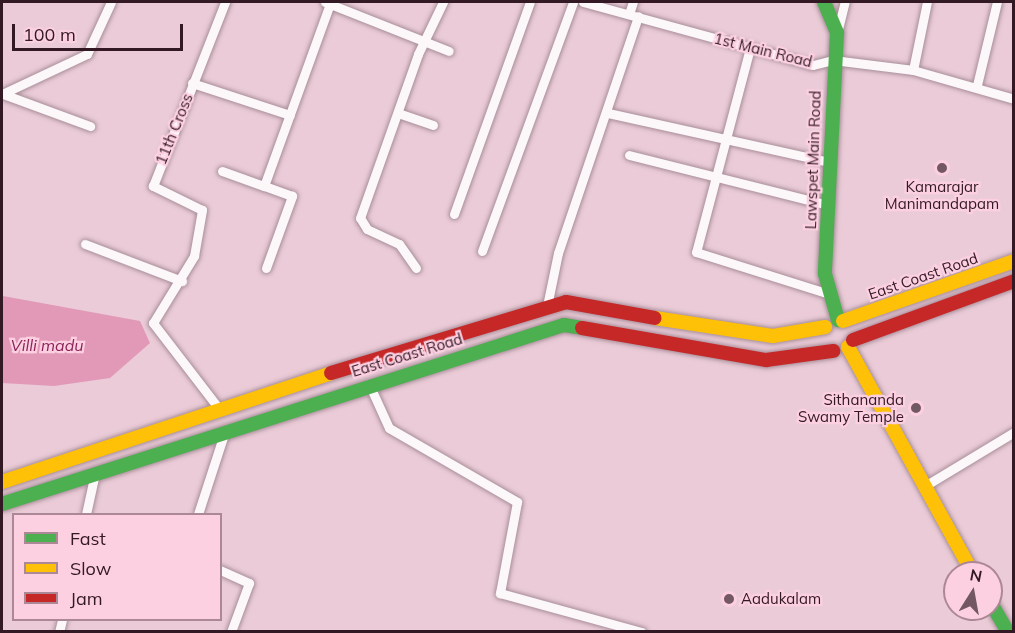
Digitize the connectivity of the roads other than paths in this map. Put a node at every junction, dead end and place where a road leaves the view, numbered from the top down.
1 (111, 2) edge
2 (225, 2) edge
3 (443, 2) edge
4 (530, 2) edge
5 (573, 2) edge
6 (583, 2) edge
7 (633, 2) edge
8 (824, 2) edge
9 (845, 2) edge
10 (927, 2) edge
11 (997, 2) edge
12 (328, 3) edge
13 (634, 15) junction
14 (837, 33) junction
15 (424, 42) junction
16 (750, 48) junction
17 (449, 51) dead end
18 (833, 60) junction
19 (914, 69) junction
20 (192, 83) junction
21 (977, 85) junction
22 (2, 94) edge
23 (1014, 99) edge
24 (399, 113) junction
25 (608, 113) junction
26 (290, 115) junction
27 (433, 125) dead end
28 (90, 126) dead end
29 (723, 139) junction
30 (629, 155) dead end
31 (829, 162) junction
32 (222, 171) dead end
33 (714, 177) junction
34 (264, 186) junction
35 (828, 205) junction
36 (454, 214) dead end
37 (85, 244) dead end
38 (482, 251) dead end
39 (1014, 261) edge
40 (266, 268) dead end
41 (416, 268) dead end
42 (1014, 280) edge
43 (182, 281) junction
44 (829, 294) junction
45 (548, 306) junction
46 (840, 321) junction
47 (825, 327) junction
48 (851, 344) junction
49 (832, 351) junction
50 (369, 384) junction
51 (220, 410) junction
52 (226, 429) junction
53 (1014, 432) edge
54 (96, 471) junction
55 (2, 482) edge
56 (923, 487) junction
57 (2, 504) edge
58 (86, 513) edge
59 (198, 513) edge
60 (967, 561) edge
61 (222, 571) edge
62 (231, 632) edge
63 (642, 632) edge

1 - 22 street
2 - 20 street, 11th Cross
3 - 15 street
4 - 36 street
5 - 38 street
6 - 13 street, 1st Main Road
7 - 13 street
8 - 14 main road
9 - 14 street
10 - 19 street
11 - 21 street
12 - 15 street
12 - 26 street
13 - 16 street, 1st Main Road
13 - 25 street
14 - 18 main road, Lawspet Main Road
15 - 17 street
15 - 24 street
16 - 18 street, 1st Main Road
16 - 29 street
18 - 19 street, 1st Main Road
18 - 31 main road, Lawspet Main Road
19 - 21 street, 1st Main Road
20 - 26 street
20 - 43 street, 11th Cross
21 - 23 street, 1st Main Road
22 - 28 street
24 - 27 street
24 - 41 street
25 - 29 street
25 - 45 street
26 - 34 street
29 - 31 street
29 - 33 street
30 - 33 street
31 - 35 main road, Lawspet Main Road
32 - 34 street
33 - 35 street
33 - 44 street
34 - 40 street
35 - 44 main road, Lawspet Main Road
37 - 43 street
39 - 46 main road, East Coast Road
42 - 48 main road, East Coast Road
43 - 51 street, 11th Cross
44 - 46 main road, Lawspet Main Road
45 - 47 main road, East Coast Road
45 - 51 main road, East Coast Road
46 - 47 main road, East Coast Road
46 - 48 main road
47 - 49 main road
48 - 49 main road, East Coast Road
48 - 56 main road
49 - 50 main road, East Coast Road
50 - 52 main road, East Coast Road
50 - 63 street
51 - 55 main road, East Coast Road
52 - 54 main road, East Coast Road
52 - 59 street
53 - 56 street
54 - 57 main road, East Coast Road
54 - 58 street
56 - 60 main road
61 - 62 street

